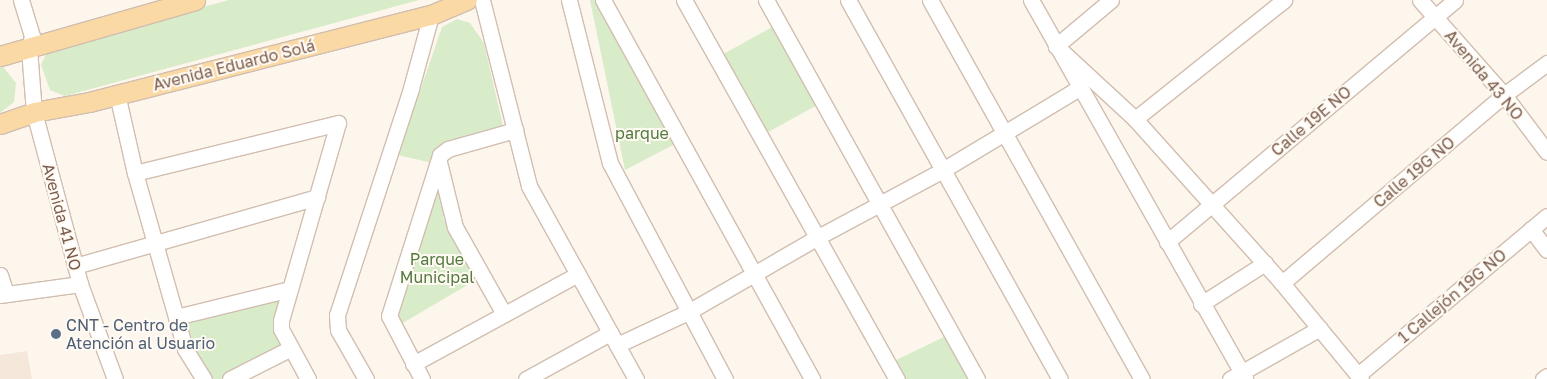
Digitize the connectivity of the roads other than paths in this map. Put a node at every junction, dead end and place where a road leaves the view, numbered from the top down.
1 (21, 0) edge
2 (195, 0) edge
3 (467, 0) edge
4 (482, 0) edge
5 (569, 0) edge
6 (603, 0) edge
7 (684, 0) edge
8 (766, 0) edge
9 (848, 0) edge
10 (930, 0) edge
11 (1031, 0) edge
12 (1111, 0) edge
13 (1284, 0) edge
14 (1420, 0) edge
15 (1455, 0) edge
16 (431, 15) junction
17 (1435, 17) junction
18 (1056, 46) junction
19 (29, 49) junction
20 (0, 56) edge
21 (1547, 63) edge
22 (1081, 87) junction
23 (117, 94) junction
24 (1504, 95) junction
25 (34, 112) junction
26 (1135, 119) junction
27 (0, 124) edge
28 (515, 130) junction
29 (1003, 134) junction
30 (1547, 152) edge
31 (439, 162) junction
32 (941, 172) junction
33 (135, 174) junction
34 (317, 197) junction
35 (1212, 204) junction
36 (881, 205) junction
37 (1547, 216) edge
38 (1531, 229) junction
39 (818, 237) junction
40 (1167, 242) junction
41 (156, 243) junction
42 (1547, 250) edge
43 (1264, 263) junction
44 (75, 266) junction
45 (578, 274) junction
46 (753, 274) junction
47 (0, 275) edge
48 (1282, 282) junction
49 (80, 284) junction
50 (290, 289) junction
51 (3, 295) edge
52 (1202, 304) junction
53 (688, 312) junction
54 (504, 314) junction
55 (176, 317) junction
56 (1320, 328) junction
57 (614, 339) junction
58 (291, 348) junction
59 (413, 364) junction
60 (1239, 376) edge
61 (1547, 376) edge
62 (1359, 377) edge
63 (115, 379) edge
64 (204, 379) edge
65 (230, 379) edge
66 (308, 379) edge
67 (366, 379) edge
68 (422, 379) edge
69 (526, 379) edge
70 (636, 379) edge
71 (725, 379) edge
72 (812, 379) edge
73 (897, 379) edge
74 (977, 379) edge
75 (1060, 379) edge
76 (1142, 379) edge
77 (1543, 379) edge

1 - 19 street, Avenida 41 NO
2 - 19 main road
3 - 16 main road, Avenida Eduardo Solá
4 - 28 street
5 - 53 street
6 - 46 street
7 - 39 street
8 - 36 street
9 - 32 street
10 - 29 street
11 - 18 street
12 - 18 street
13 - 26 street
14 - 17 street, Avenida 43 NO
15 - 17 street, Calle 19E NO
16 - 23 main road, Avenida Eduardo Solá
16 - 67 street
17 - 24 street, Avenida 43 NO
17 - 35 street, Calle 19E NO
18 - 22 street
18 - 26 street
19 - 20 main road
19 - 25 street, Avenida 41 NO
21 - 24 street, Calle 19G NO
22 - 29 street
22 - 40 street
23 - 25 main road, Avenida Eduardo Solá
23 - 33 street
24 - 30 street, Avenida 43 NO
24 - 48 street, Calle 19G NO
25 - 27 main road, Avenida Eduardo Solá
25 - 44 street, Avenida 41 NO
26 - 35 street
28 - 31 street
28 - 45 street
29 - 32 street
29 - 76 street
31 - 54 street
31 - 59 street
32 - 36 street
32 - 75 street
33 - 34 street
33 - 41 street
34 - 41 street
34 - 50 street
35 - 40 street, Calle 19E NO
35 - 43 street
36 - 39 street
36 - 74 street
37 - 38 street, 1 Callejón 19G NO
38 - 42 street
38 - 62 street, 1 Callejón 19G NO
39 - 46 street
39 - 73 street
40 - 52 street
41 - 44 street
41 - 55 street
43 - 48 street
43 - 52 street
44 - 49 street, Avenida 41 NO
45 - 54 street
45 - 57 street
46 - 53 street
46 - 72 street
47 - 51 street
48 - 56 street
49 - 51 street
49 - 63 street, Avenida 41 NO
50 - 55 street
50 - 58 street
52 - 60 street
53 - 57 street
53 - 71 street
54 - 59 street
55 - 64 street
56 - 60 street
56 - 62 street
57 - 69 street
57 - 70 street
58 - 65 street
58 - 66 street
59 - 68 street
61 - 77 street

